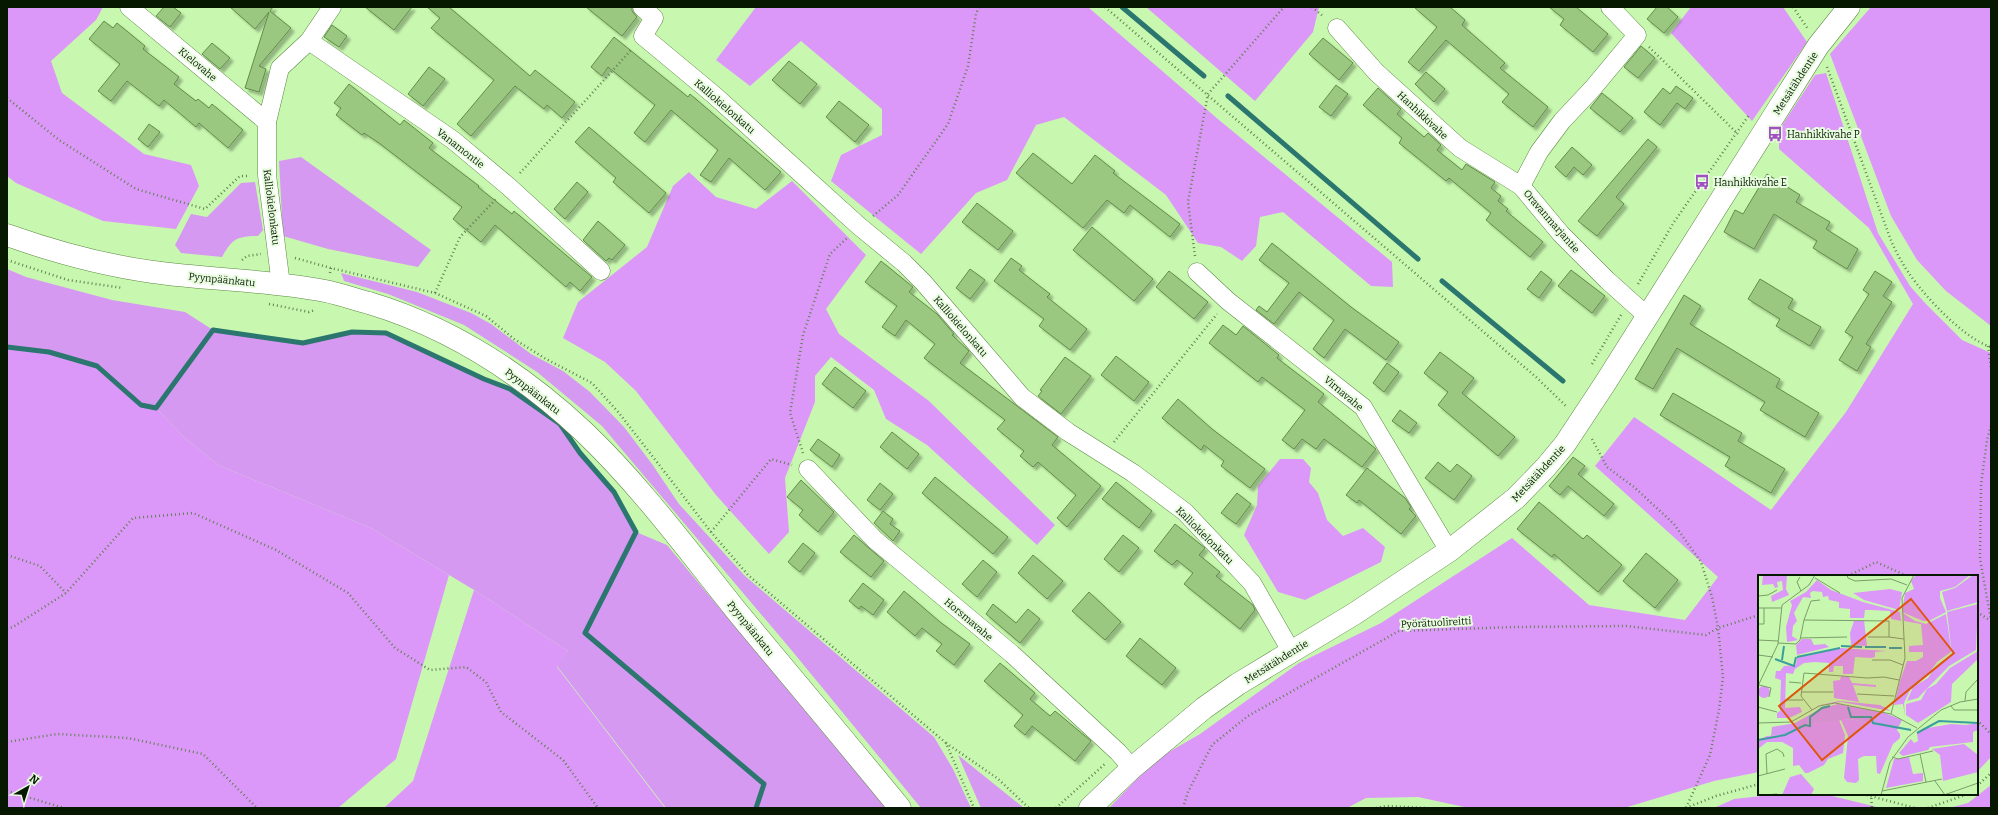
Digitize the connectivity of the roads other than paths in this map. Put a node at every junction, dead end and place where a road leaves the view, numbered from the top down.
1 (129, 7) edge
2 (332, 7) edge
3 (642, 7) edge
4 (1610, 7) edge
5 (1848, 7) edge
6 (1337, 28) dead end
7 (309, 41) junction
8 (267, 122) junction
9 (1521, 186) junction
10 (7, 235) edge
11 (601, 270) dead end
12 (1197, 272) road end
13 (281, 285) junction
14 (1647, 316) junction
15 (808, 469) road end
16 (1449, 551) junction
17 (1291, 651) junction
18 (1125, 760) junction
19 (900, 808) edge
20 (1090, 808) edge

1 - 8 street, Kielovahe
2 - 7 street, Kalliokielonkatu
3 - 17 street, Kalliokielonkatu
4 - 9 street, Oravanmarjantie
5 - 14 main road, Metsätähdentie
6 - 9 street, Hanhikkivahe
7 - 8 street, Kalliokielonkatu
7 - 11 street, Vanamontie
8 - 13 street, Kalliokielonkatu
9 - 14 street, Oravanmarjantie
10 - 13 main road, Pyynpäänkatu
12 - 16 street, Virnavahe
13 - 19 main road, Pyynpäänkatu
14 - 16 main road, Metsätähdentie
15 - 18 street, Horsmavahe
16 - 17 main road, Metsätähdentie
17 - 18 main road, Metsätähdentie
18 - 20 main road, Metsätähdentie

